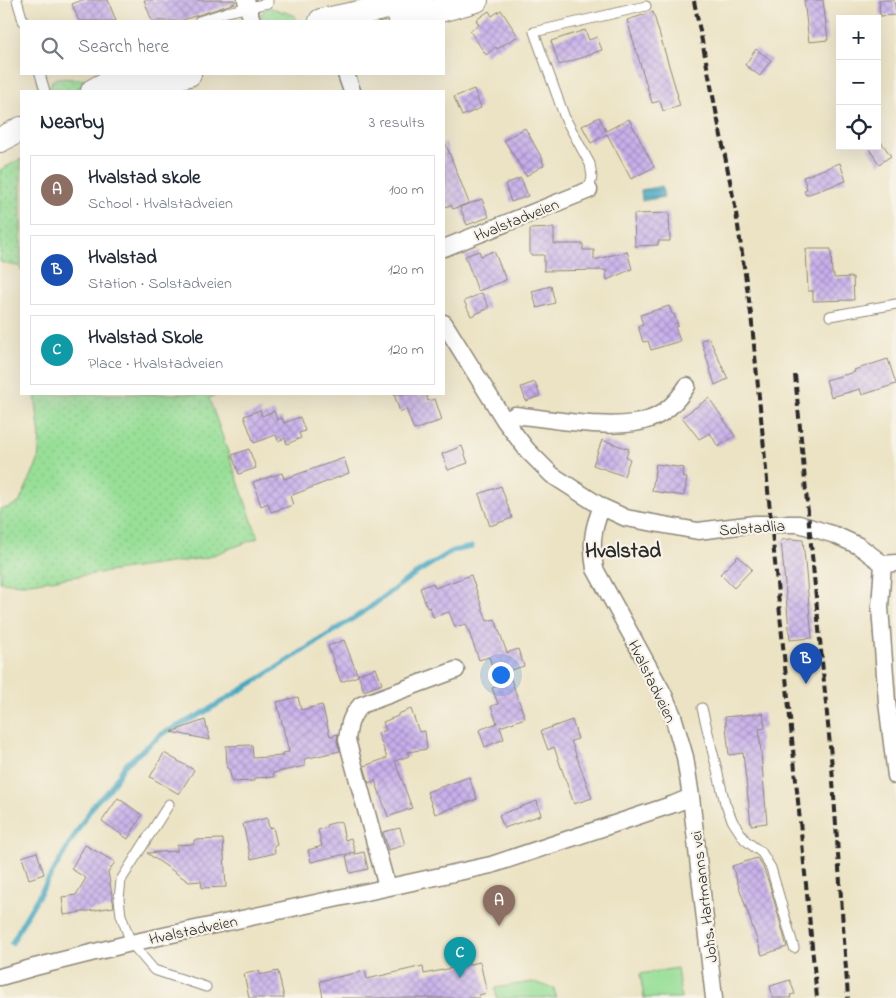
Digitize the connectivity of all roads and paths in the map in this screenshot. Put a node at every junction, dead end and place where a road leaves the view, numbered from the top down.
1 (17, 0) edge
2 (268, 0) edge
3 (421, 0) edge
4 (476, 0) edge
5 (646, 6) dead end
6 (249, 9) edge
7 (23, 20) edge
8 (202, 20) edge
9 (332, 20) edge
10 (405, 20) edge
11 (40, 75) edge
12 (137, 75) edge
13 (185, 75) edge
14 (45, 90) edge
15 (95, 90) edge
16 (130, 90) edge
17 (20, 130) edge
18 (0, 140) edge
19 (589, 190) joint
20 (445, 248) edge
21 (896, 304) edge
22 (830, 316) dead end
23 (445, 325) edge
24 (687, 386) dead end
25 (505, 421) junction
26 (602, 506) junction
27 (889, 563) edge
28 (456, 670) dead end
29 (702, 708) dead end
30 (896, 776) edge
31 (691, 796) junction
32 (169, 804) dead end
33 (387, 887) junction
34 (131, 943) junction
35 (794, 948) dead end
36 (0, 977) edge
37 (206, 987) dead end
38 (714, 998) edge

1 - 7 lane
2 - 6 lane
3 - 9 main road
4 - 10 main road
5 - 19 lane
6 - 8 lane
11 - 14 lane
12 - 15 main road
13 - 16 main road
17 - 18 main road
19 - 20 street, Hvalstadveien
21 - 22 lane
23 - 25 street
24 - 25 street
25 - 26 street
26 - 27 street, Solstadlia
26 - 31 street, Hvalstadveien
27 - 30 street
28 - 33 street
29 - 35 lane
31 - 33 street, Hvalstadveien
31 - 38 street, Johs. Hartmanns vei
32 - 34 lane
33 - 34 street, Hvalstadveien
34 - 36 street, Hvalstadveien
34 - 37 lane

